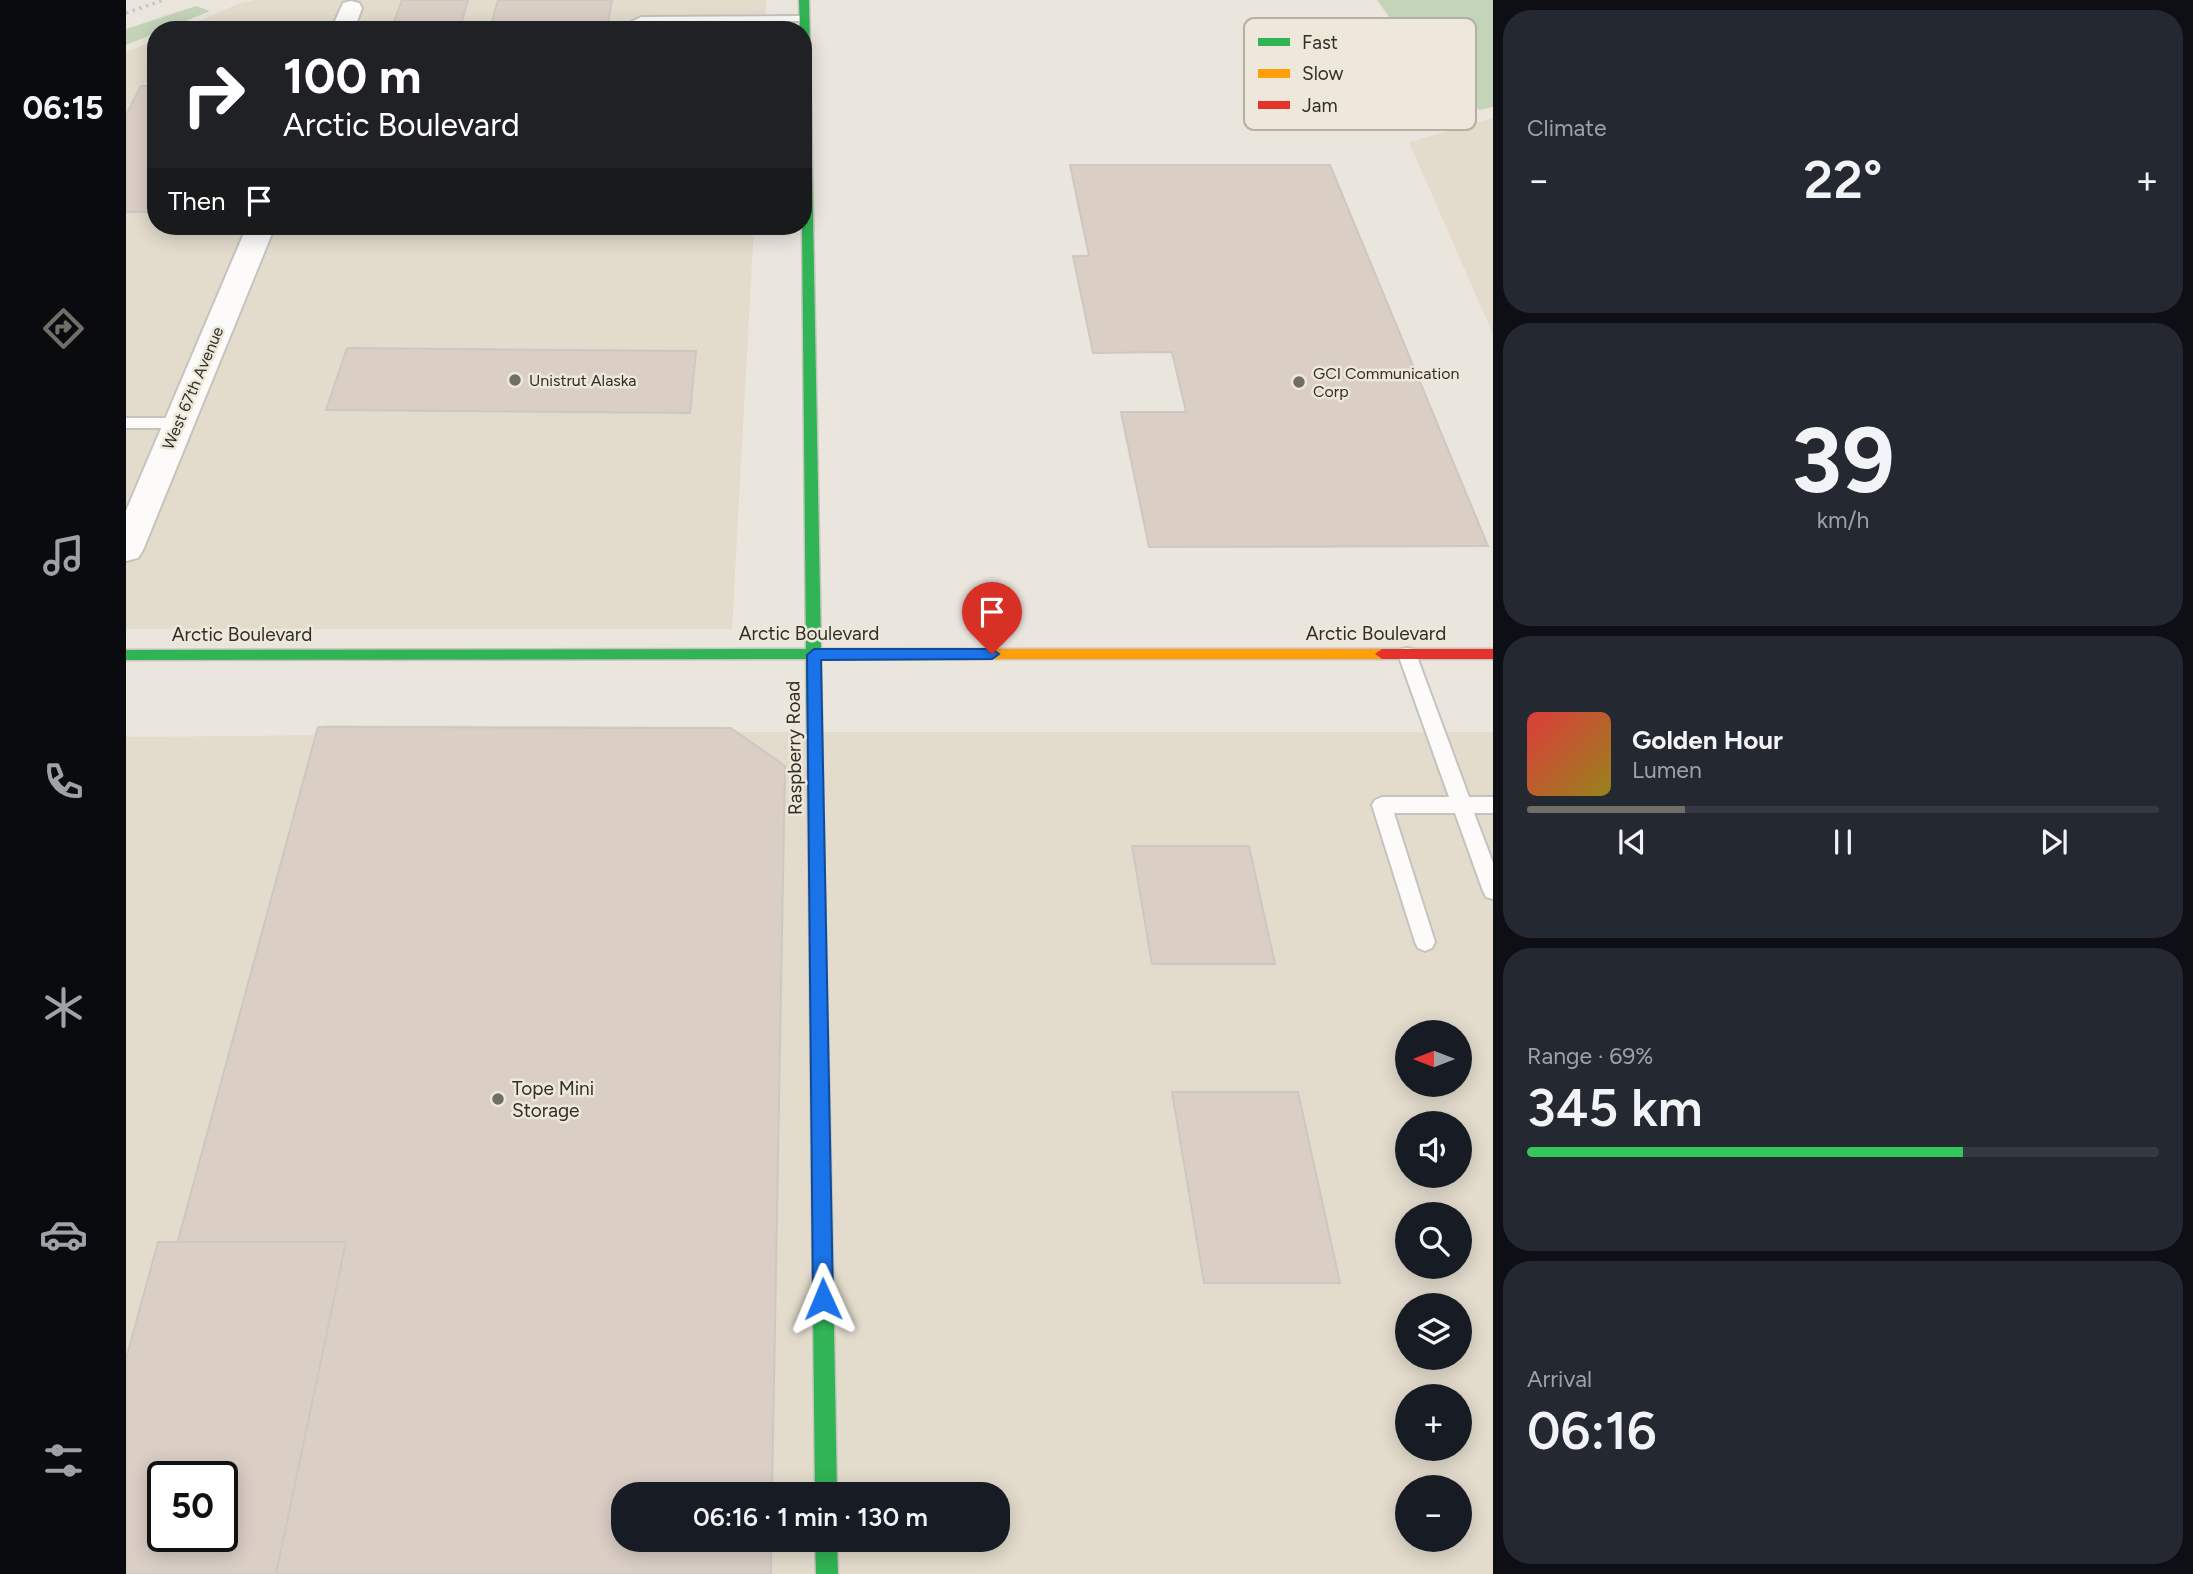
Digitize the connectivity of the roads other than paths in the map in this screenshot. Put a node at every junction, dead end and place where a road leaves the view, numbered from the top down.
1 (804, 0) edge
2 (351, 8) dead end
3 (804, 19) joint
4 (346, 21) edge
5 (639, 21) edge
6 (257, 235) edge
7 (805, 235) edge
8 (126, 423) edge
9 (178, 423) junction
10 (126, 550) edge
11 (1407, 654) junction
12 (1493, 654) edge
13 (126, 655) edge
14 (814, 655) junction
15 (1461, 804) junction
16 (1493, 805) edge
17 (1493, 891) edge
18 (1425, 942) dead end
19 (826, 1482) edge
20 (826, 1552) edge
21 (827, 1574) edge

1 - 3 main road, Raspberry Road
2 - 4 street
3 - 5 lane
6 - 9 street, West 67th Avenue
7 - 14 main road, Raspberry Road
8 - 9 lane
9 - 10 street, West 67th Avenue
11 - 12 main road, Arctic Boulevard
11 - 14 main road, Arctic Boulevard
11 - 15 lane
13 - 14 main road, Arctic Boulevard
14 - 19 main road, Raspberry Road
15 - 16 lane
15 - 17 lane
15 - 18 lane
20 - 21 main road

